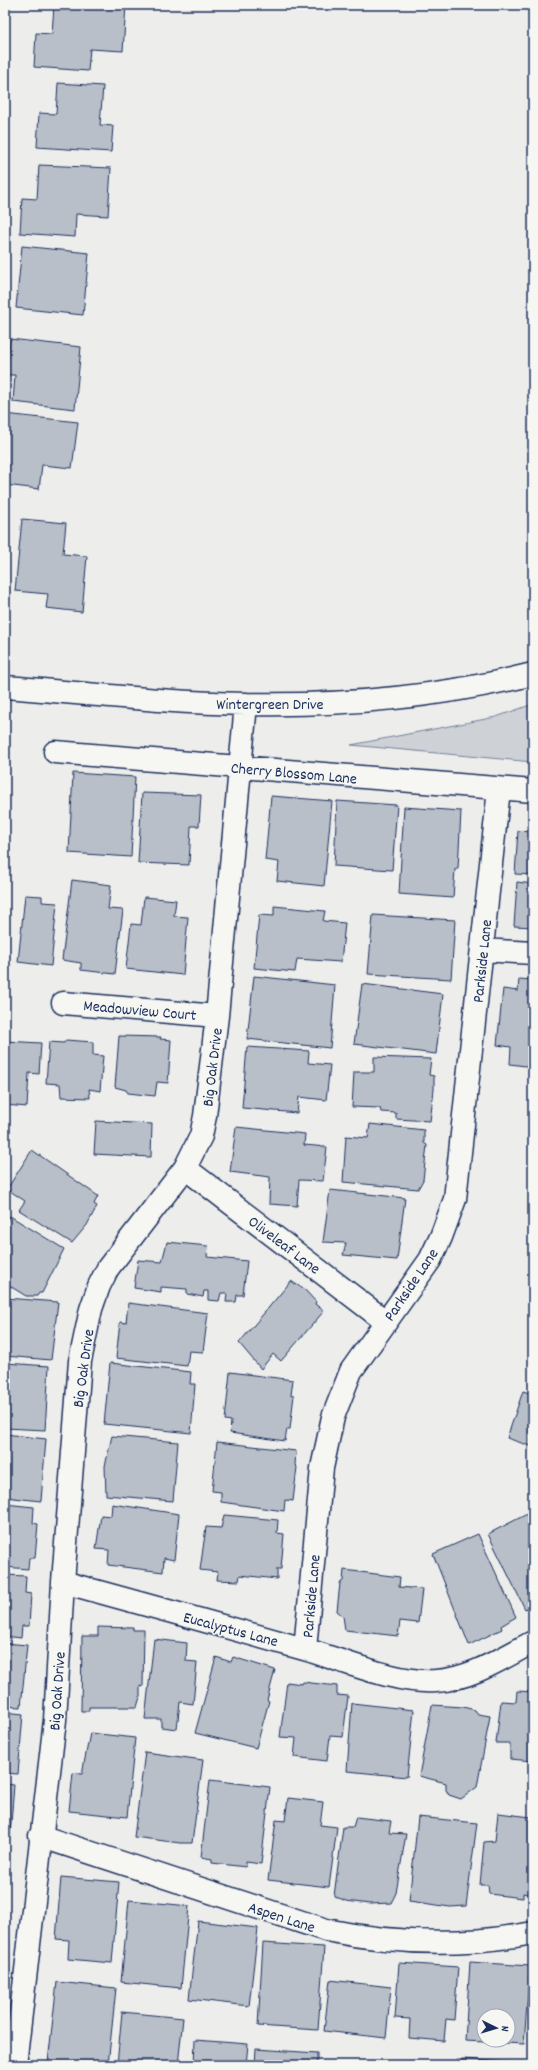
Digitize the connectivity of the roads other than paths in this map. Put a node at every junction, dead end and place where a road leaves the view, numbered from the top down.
1 (533, 674) edge
2 (5, 687) edge
3 (246, 704) junction
4 (55, 752) dead end
5 (241, 767) junction
6 (499, 789) junction
7 (533, 792) edge
8 (483, 950) junction
9 (533, 953) edge
10 (63, 1003) dead end
11 (217, 1016) junction
12 (185, 1168) junction
13 (385, 1321) junction
14 (63, 1582) junction
15 (533, 1642) edge
16 (306, 1649) junction
17 (40, 1836) junction
18 (533, 1933) edge
19 (15, 2065) edge

1 - 3 street, Wintergreen Drive
2 - 3 street, Wintergreen Drive
3 - 5 street, Big Oak Drive
4 - 5 street, Cherry Blossom Lane
5 - 6 street, Cherry Blossom Lane
5 - 11 street, Big Oak Drive
6 - 7 street, Cherry Blossom Lane
6 - 8 street, Parkside Lane
8 - 9 street
8 - 13 street, Parkside Lane
10 - 11 street, Meadowview Court
11 - 12 street, Big Oak Drive
12 - 13 street, Oliveleaf Lane
12 - 14 street, Big Oak Drive
13 - 16 street, Parkside Lane
14 - 16 street, Eucalyptus Lane
14 - 17 street, Big Oak Drive
15 - 16 street, Eucalyptus Lane
17 - 18 street, Aspen Lane
17 - 19 street, Big Oak Drive

